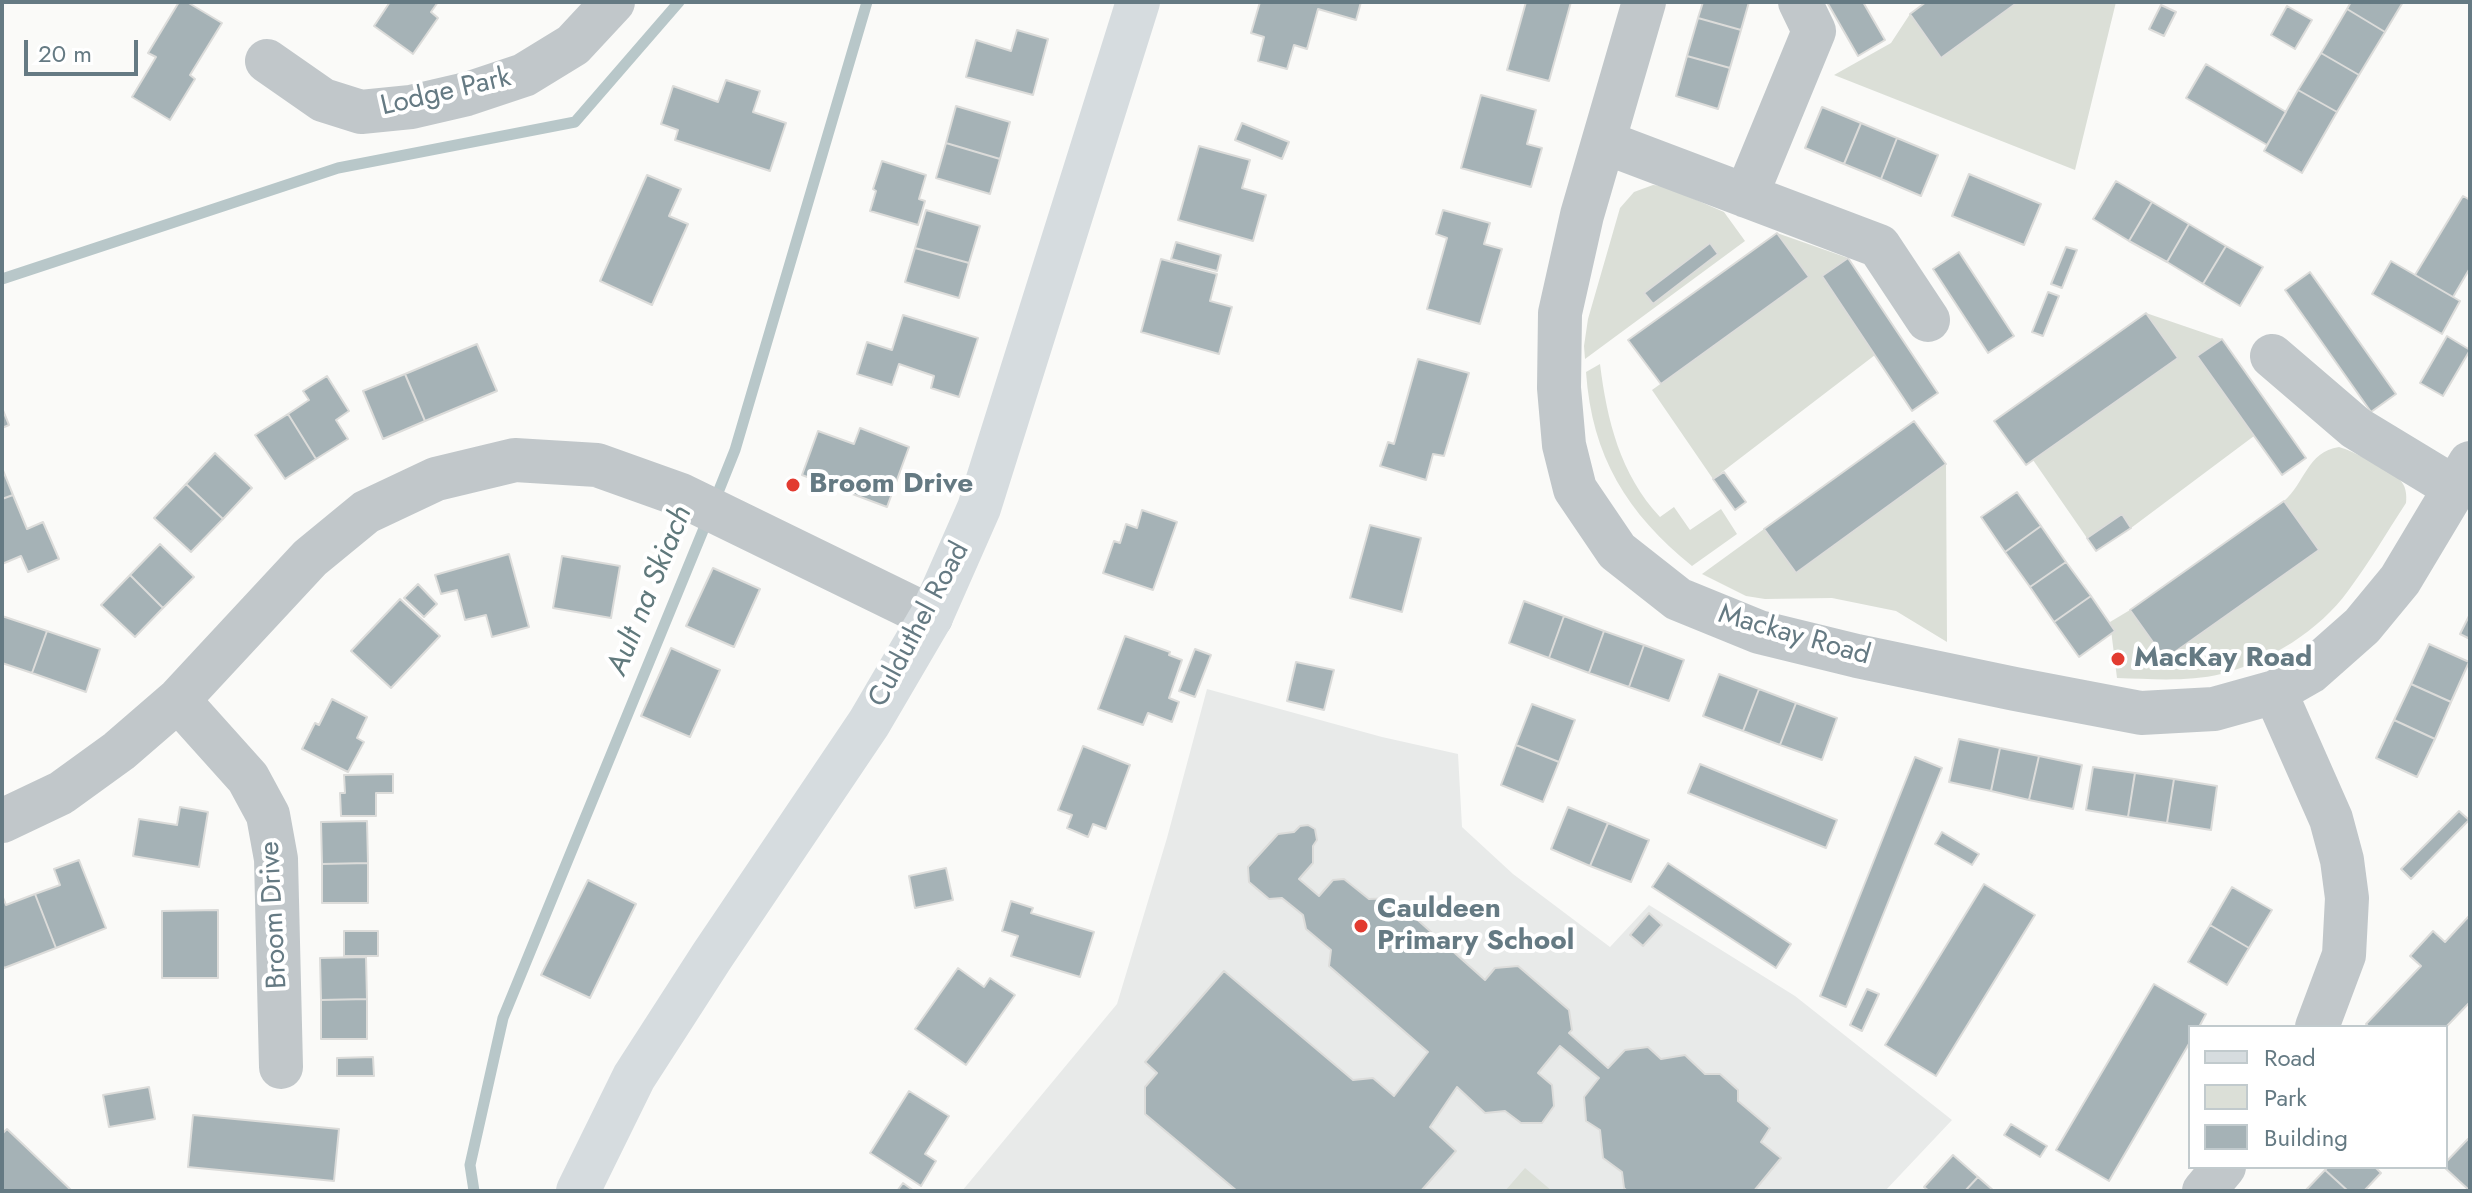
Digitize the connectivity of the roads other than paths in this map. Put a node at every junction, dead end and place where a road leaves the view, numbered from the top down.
1 (613, 2) edge
2 (1138, 2) edge
3 (1644, 2) edge
4 (1800, 2) edge
5 (267, 61) dead end
6 (1604, 142) junction
7 (1746, 196) junction
8 (1928, 320) dead end
9 (2272, 356) dead end
10 (2462, 476) edge
11 (931, 617) junction
12 (2292, 682) junction
13 (178, 700) junction
14 (2, 821) edge
15 (2318, 1025) edge
16 (281, 1067) dead end
17 (2222, 1169) edge
18 (578, 1191) edge
19 (2204, 1191) edge

1 - 5 street, Lodge Park
2 - 11 main road, Culduthel Road
3 - 6 street, Mackay Road
4 - 7 street
6 - 7 street
6 - 12 street, Mackay Road
7 - 8 street
9 - 10 street
10 - 12 street
11 - 13 street
11 - 18 main road, Culduthel Road
12 - 15 street
13 - 14 street
13 - 16 street, Broom Drive
17 - 19 street

